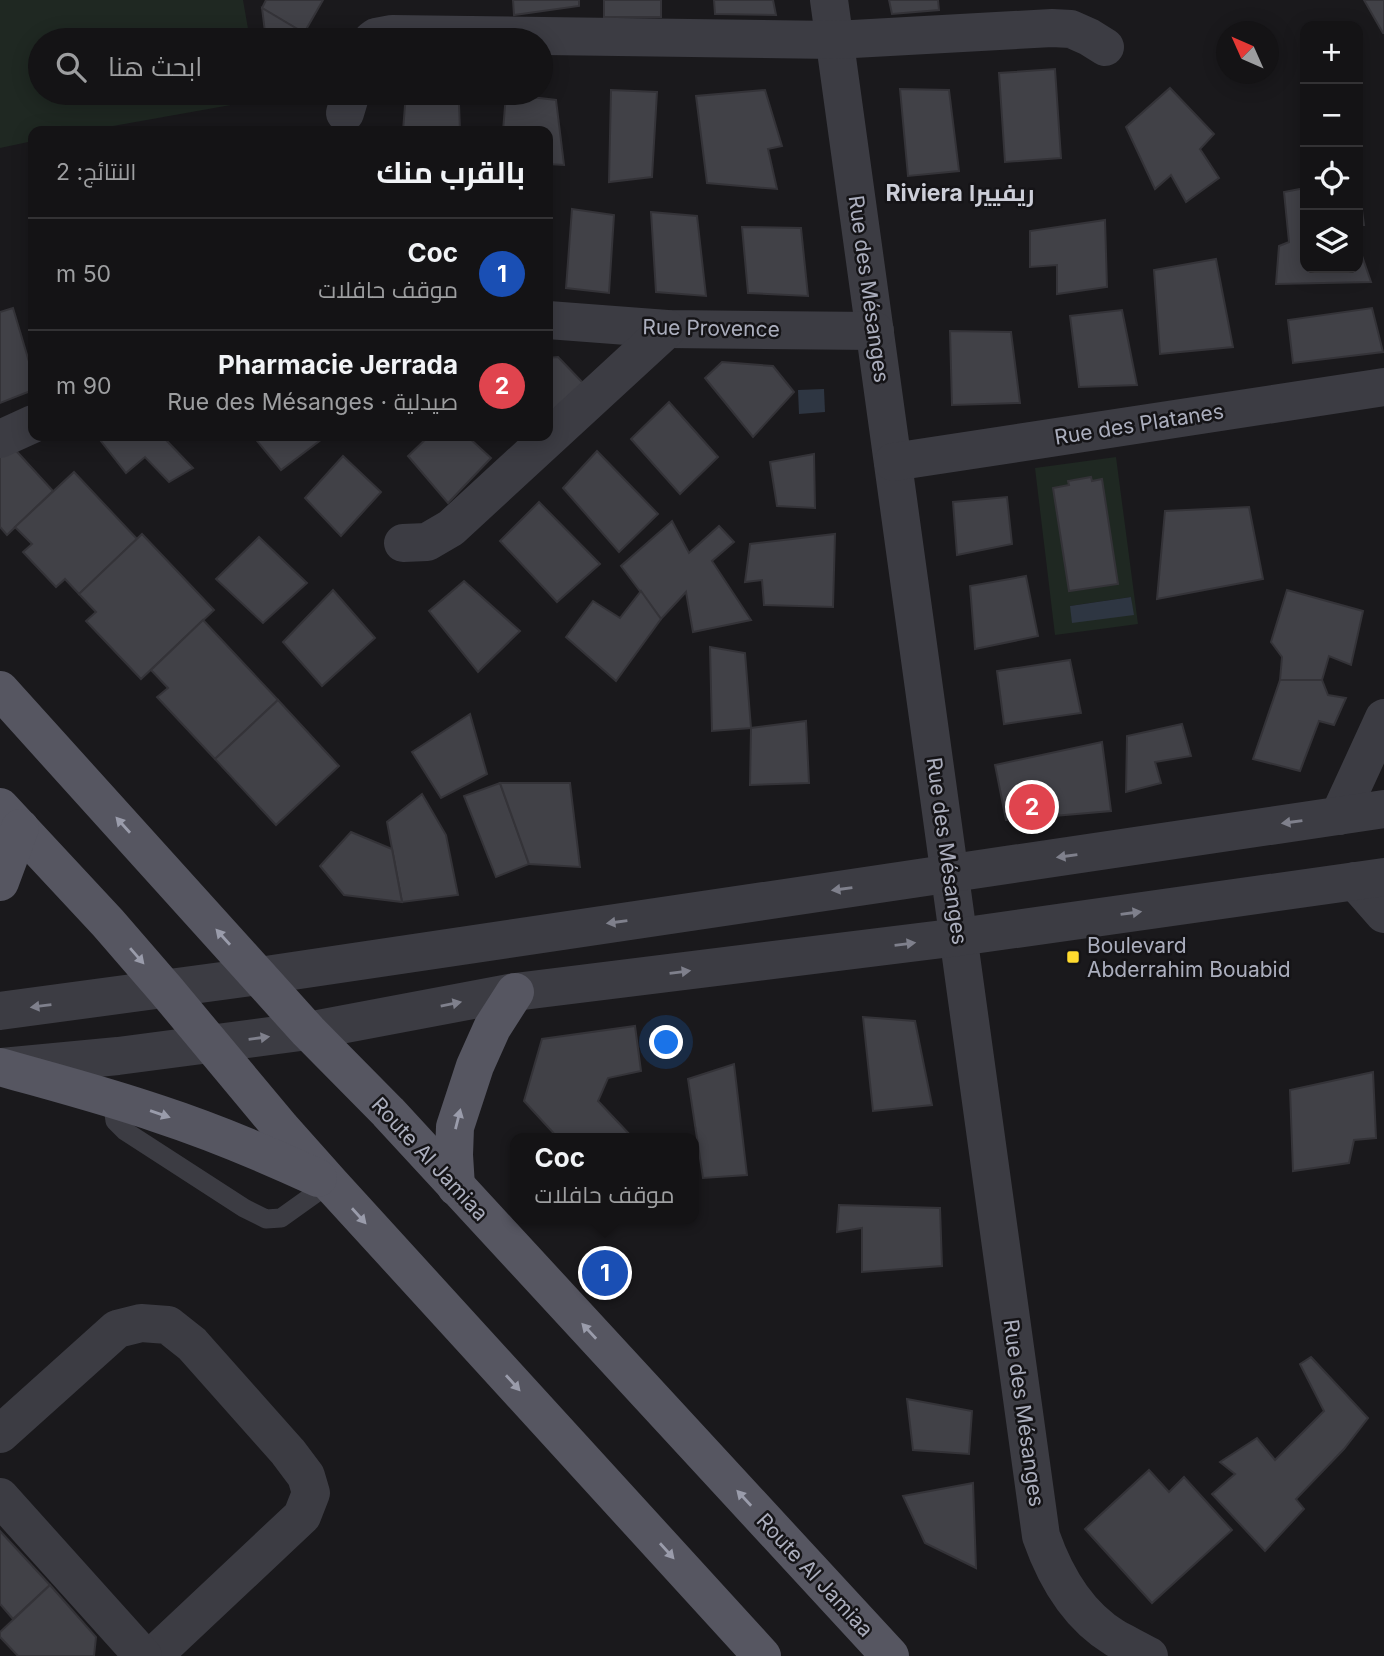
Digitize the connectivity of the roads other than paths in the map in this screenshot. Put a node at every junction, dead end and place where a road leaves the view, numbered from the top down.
1 (830, 0) edge
2 (553, 36) edge
3 (835, 40) junction
4 (1105, 47) dead end
5 (553, 320) edge
6 (667, 329) junction
7 (875, 331) junction
8 (1384, 387) edge
9 (28, 426) edge
10 (553, 434) edge
11 (0, 439) edge
12 (545, 441) edge
13 (893, 461) junction
14 (403, 543) dead end
15 (0, 690) edge
16 (1384, 718) edge
17 (1384, 809) edge
18 (1339, 816) junction
19 (10, 817) edge
20 (950, 873) junction
21 (1370, 879) edge
22 (0, 882) edge
23 (1384, 914) edge
24 (959, 937) junction
25 (259, 976) junction
26 (166, 990) junction
27 (515, 992) junction
28 (0, 1011) edge
29 (308, 1031) junction
30 (210, 1044) junction
31 (0, 1067) edge
32 (112, 1099) junction
33 (330, 1183) junction
34 (456, 1187) junction
35 (0, 1434) edge
36 (0, 1497) edge
37 (143, 1656) edge
38 (153, 1656) edge
39 (762, 1656) edge
40 (890, 1656) edge
41 (1149, 1656) edge

1 - 3 street, Rue des Mésanges
2 - 3 street
3 - 4 street
3 - 7 street, Rue des Mésanges
5 - 6 street, Rue Provence
6 - 7 street, Rue Provence
6 - 10 street
7 - 13 street, Rue des Mésanges
8 - 13 street, Rue des Platanes
9 - 11 street
12 - 14 street
13 - 20 street, Rue des Mésanges
25 -> 15 main road, Route Al Jamiaa
16 - 18 street
17 - 18 street
18 -> 20 street
19 - 22 main road
19 -> 26 main road
20 - 24 street, Rue des Mésanges
20 -> 25 street
21 - 23 street
24 -> 21 street
27 -> 24 street
24 - 41 street, Rue des Mésanges
25 - 26 street
25 - 29 main road, Route Al Jamiaa
26 -> 28 street
26 - 30 main road
29 -> 27 street
34 -> 27 main road
30 -> 29 street
29 - 34 main road, Route Al Jamiaa
30 - 31 street
30 - 33 main road
31 - 32 main road
32 -> 33 main road
32 - 33 lane
33 -> 39 main road
40 -> 34 main road, Route Al Jamiaa
35 - 38 street
36 - 37 street

